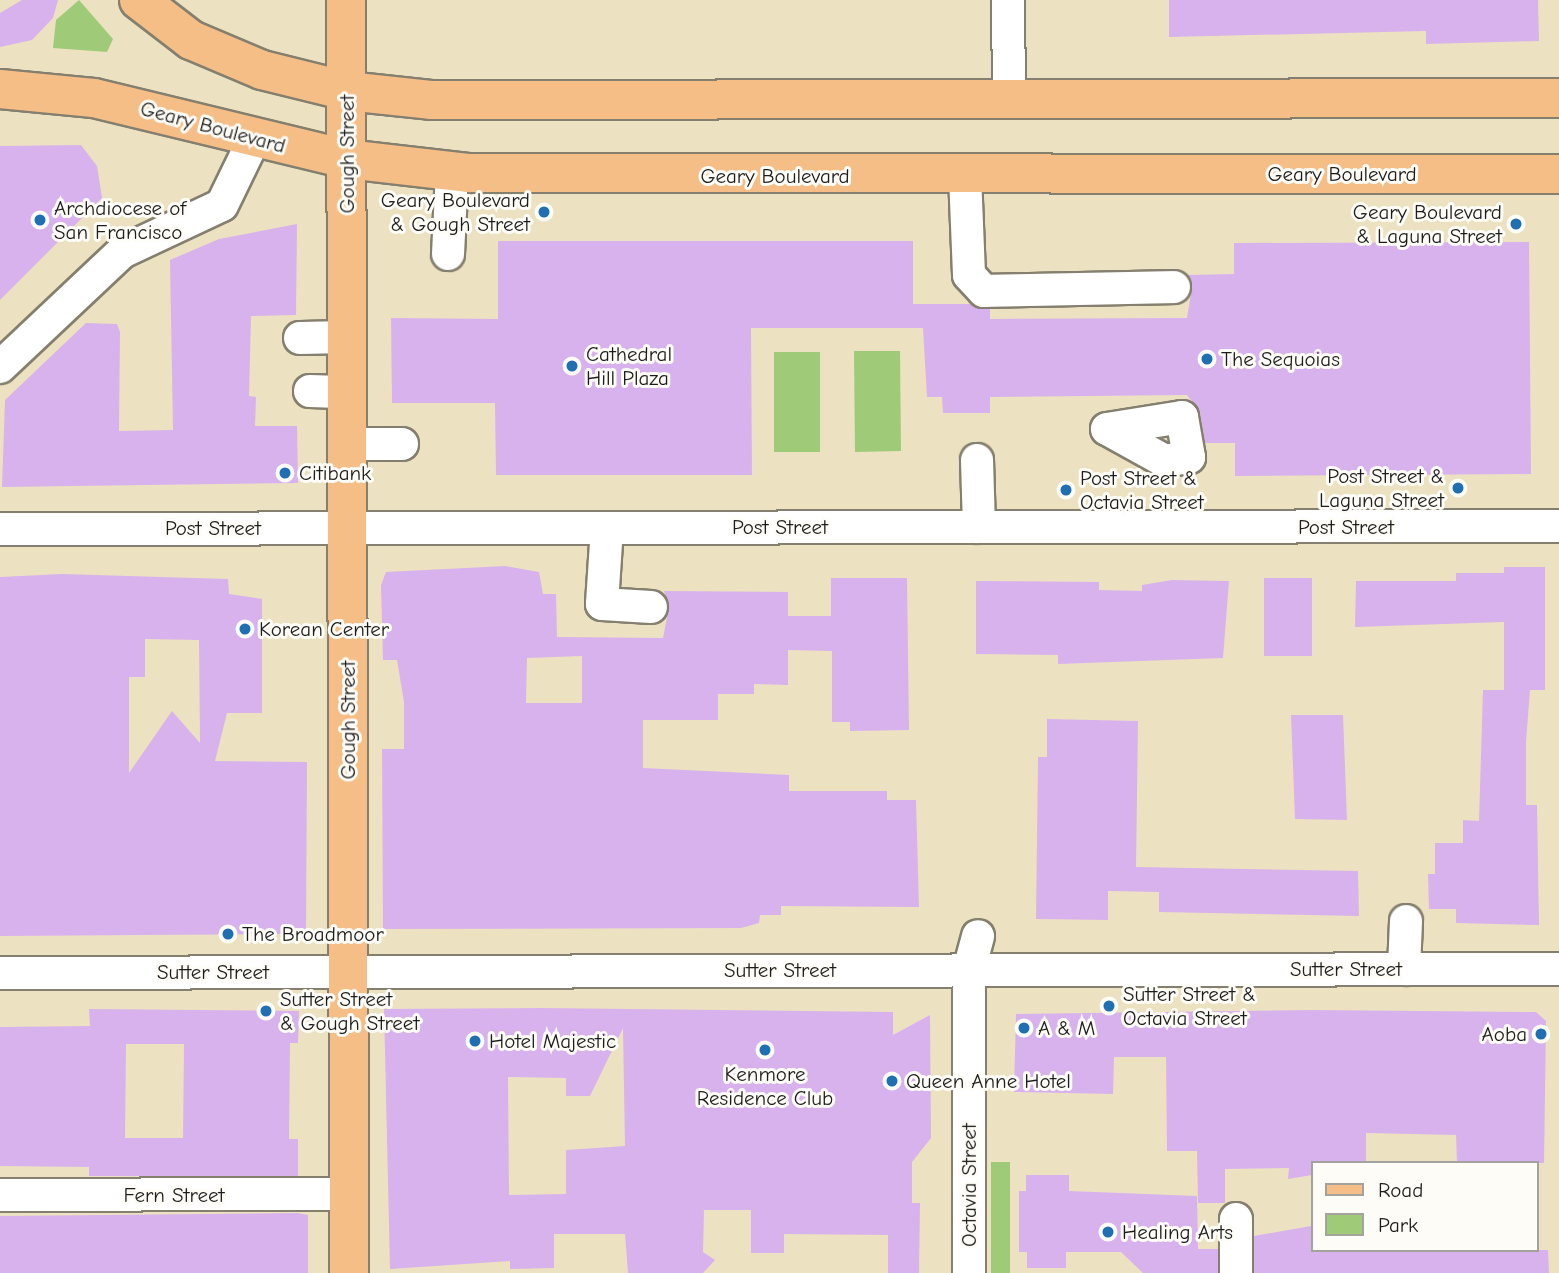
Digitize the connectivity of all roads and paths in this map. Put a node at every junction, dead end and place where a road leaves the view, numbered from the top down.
1 (139, 0) edge
2 (346, 0) edge
3 (1008, 0) edge
4 (0, 89) edge
5 (346, 91) junction
6 (1559, 98) edge
7 (1009, 102) junction
8 (255, 137) junction
9 (346, 159) junction
10 (452, 172) junction
11 (1559, 174) edge
12 (965, 175) junction
13 (448, 254) dead end
14 (1174, 287) dead end
15 (347, 337) junction
16 (300, 338) dead end
17 (0, 367) edge
18 (347, 444) junction
19 (402, 444) dead end
20 (977, 460) dead end
21 (1559, 526) edge
22 (979, 527) junction
23 (347, 528) junction
24 (607, 528) junction
25 (0, 529) edge
26 (651, 607) dead end
27 (1406, 921) dead end
28 (978, 936) dead end
29 (1404, 969) junction
30 (1559, 969) edge
31 (969, 970) junction
32 (0, 972) edge
33 (348, 972) junction
34 (348, 1194) junction
35 (0, 1195) edge
36 (349, 1273) edge
37 (969, 1273) edge
38 (1218, 1273) edge
39 (1236, 1273) edge

1 - 5 main road
2 - 5 main road, Gough Street
3 - 7 street
4 - 8 main road, Geary Boulevard
5 - 7 main road
5 - 9 main road, Gough Street
6 - 7 main road
8 - 9 main road, Geary Boulevard
8 - 17 street
9 - 10 main road, Geary Boulevard
9 - 15 main road, Gough Street
10 - 12 main road, Geary Boulevard
10 - 13 street
11 - 12 main road, Geary Boulevard
12 - 14 street
15 - 16 street
15 - 18 main road, Gough Street
18 - 19 street
18 - 23 main road, Gough Street
20 - 22 street
21 - 22 street, Post Street
22 - 24 street, Post Street
23 - 24 street, Post Street
23 - 25 street, Post Street
23 - 33 main road, Gough Street
24 - 26 street
27 - 29 street
28 - 31 street, Octavia Street
29 - 30 street, Sutter Street
29 - 31 street, Sutter Street
31 - 33 street, Sutter Street
31 - 37 street, Octavia Street
32 - 33 street, Sutter Street
33 - 34 main road, Gough Street
34 - 35 street, Fern Street
34 - 36 main road, Gough Street
38 - 39 street

